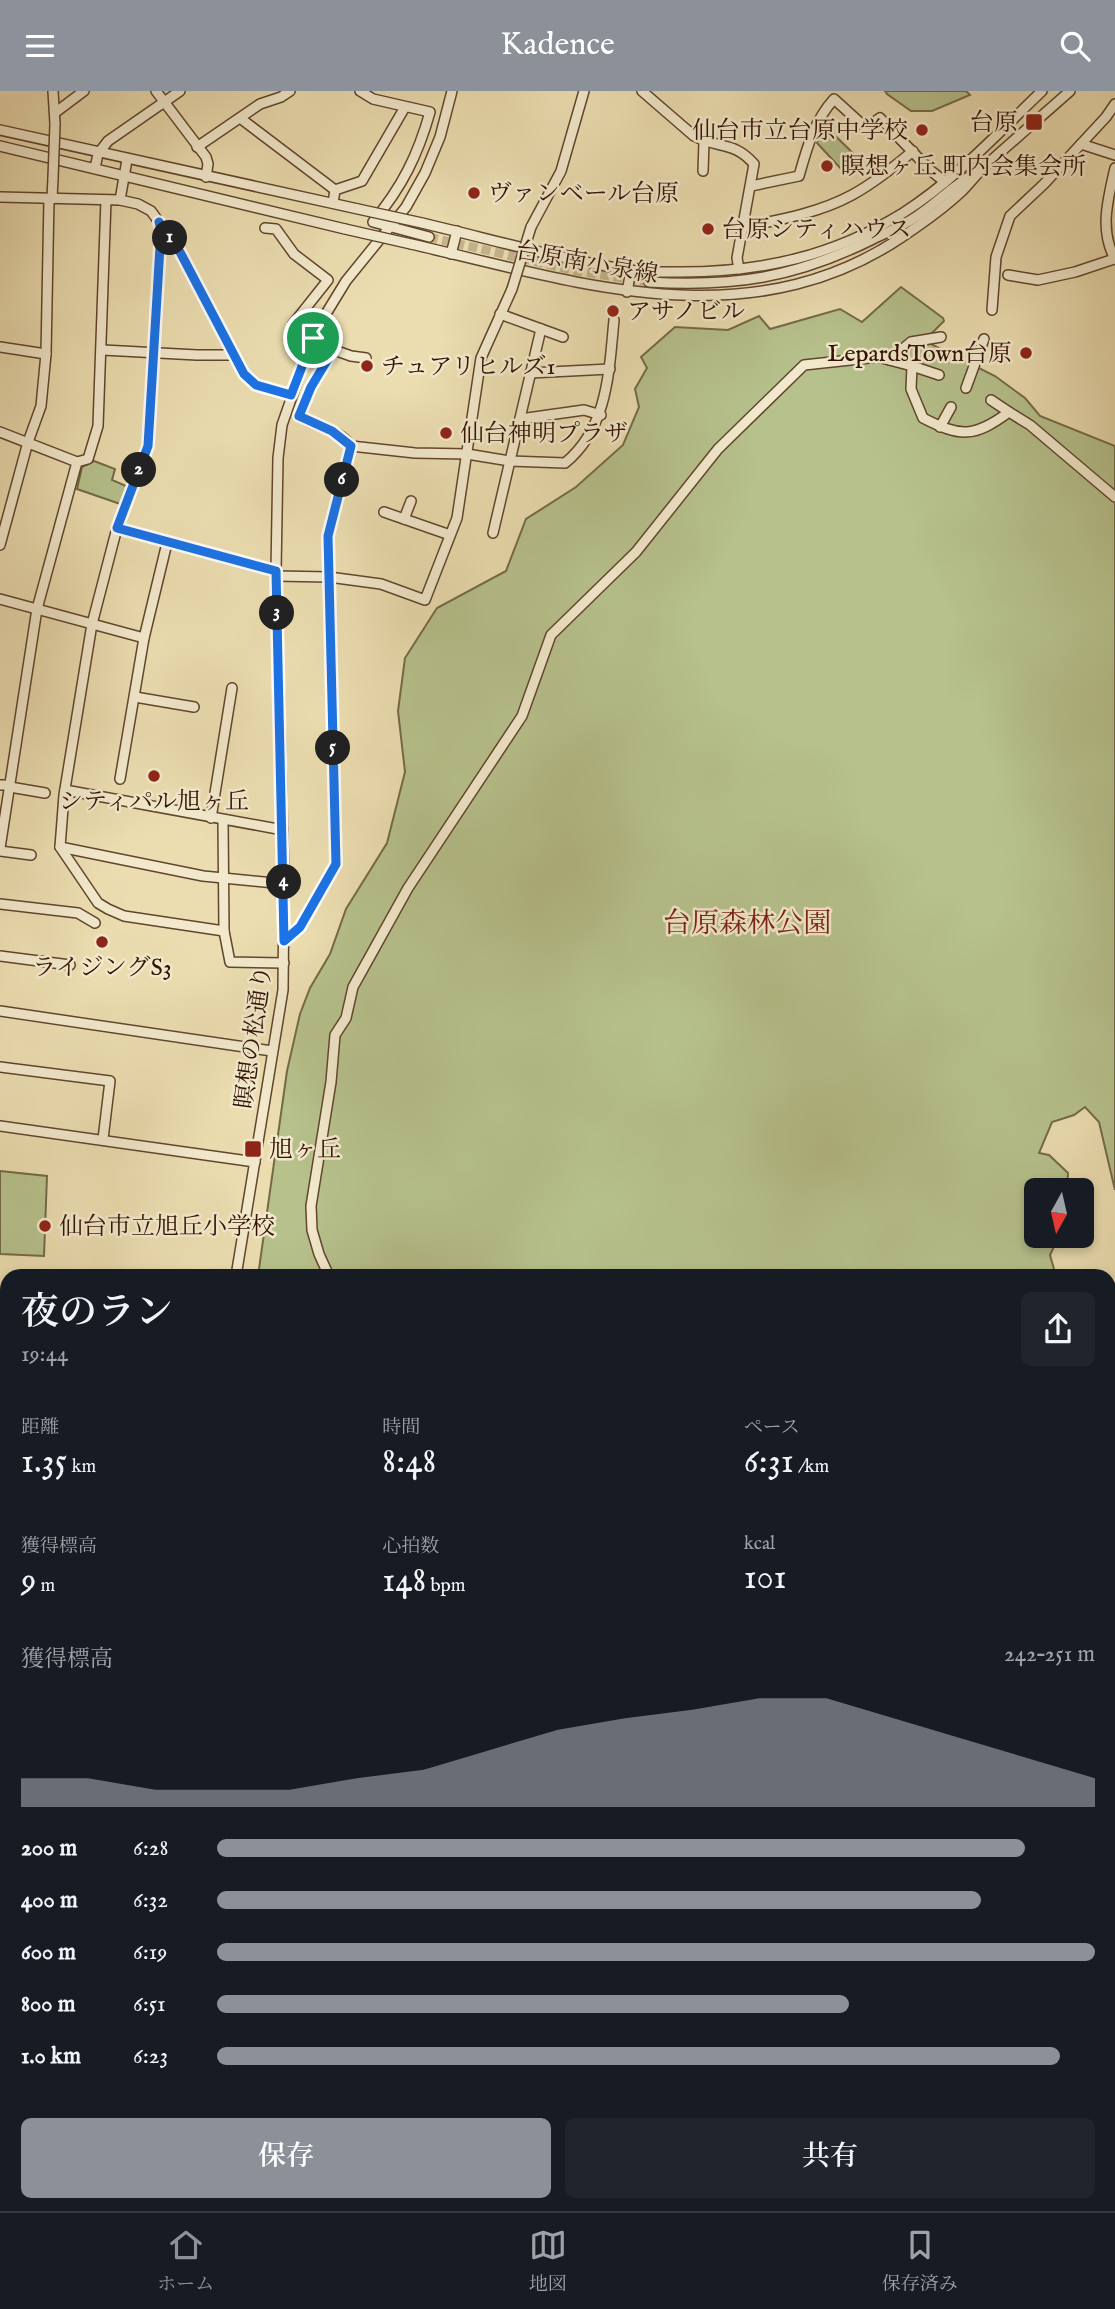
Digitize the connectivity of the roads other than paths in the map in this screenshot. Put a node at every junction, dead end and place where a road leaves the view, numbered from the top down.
1 (53, 91) edge
2 (84, 91) edge
3 (156, 91) edge
4 (180, 91) edge
5 (290, 91) edge
6 (360, 91) edge
7 (452, 91) edge
8 (584, 91) edge
9 (642, 91) edge
10 (1042, 91) edge
11 (1070, 91) edge
12 (164, 101) junction
13 (1115, 104) edge
14 (405, 107) junction
15 (56, 112) junction
16 (240, 118) junction
17 (0, 130) edge
18 (704, 142) junction
19 (1082, 144) junction
20 (0, 146) edge
21 (197, 146) junction
22 (913, 151) junction
23 (98, 153) junction
24 (1115, 155) edge
25 (127, 160) junction
26 (95, 167) junction
27 (1115, 168) edge
28 (982, 169) junction
29 (703, 171) dead end
30 (125, 175) junction
31 (206, 177) junction
32 (941, 185) junction
33 (751, 186) junction
34 (335, 190) junction
35 (0, 197) edge
36 (51, 199) junction
37 (106, 200) junction
38 (120, 200) junction
39 (333, 203) junction
40 (1115, 212) edge
41 (1105, 215) junction
42 (159, 222) junction
43 (390, 227) junction
44 (743, 227) junction
45 (265, 228) dead end
46 (457, 231) junction
47 (429, 237) tunnel mouth
48 (878, 237) junction
49 (451, 254) junction
50 (1114, 259) edge
51 (738, 269) junction
52 (631, 270) junction
53 (1008, 275) dead end
54 (649, 282) tunnel mouth
55 (627, 292) junction
56 (992, 310) dead end
57 (500, 314) junction
58 (614, 320) dead end
59 (541, 330) junction
60 (564, 337) dead end
61 (941, 337) dead end
62 (313, 338) junction
63 (984, 339) dead end
64 (0, 348) edge
65 (103, 349) junction
66 (334, 349) junction
67 (152, 352) junction
68 (46, 354) junction
69 (234, 355) junction
70 (366, 358) dead end
71 (890, 360) junction
72 (912, 366) junction
73 (610, 369) junction
74 (530, 373) junction
75 (939, 375) dead end
76 (966, 388) dead end
77 (291, 395) junction
78 (991, 400) dead end
79 (951, 407) dead end
80 (1009, 412) junction
81 (600, 415) junction
82 (520, 419) junction
83 (940, 427) junction
84 (0, 432) edge
85 (28, 443) junction
86 (351, 446) junction
87 (467, 454) junction
88 (510, 461) junction
89 (78, 462) junction
90 (1115, 497) edge
91 (411, 501) dead end
92 (384, 512) dead end
93 (404, 519) junction
94 (117, 528) junction
95 (493, 533) dead end
96 (450, 535) junction
97 (167, 543) junction
98 (0, 545) edge
99 (276, 573) junction
100 (329, 577) junction
101 (0, 599) edge
102 (37, 609) junction
103 (92, 624) junction
104 (144, 638) junction
105 (232, 688) dead end
106 (135, 697) junction
107 (194, 707) dead end
108 (120, 779) dead end
109 (5, 786) edge
110 (65, 790) junction
111 (45, 793) dead end
112 (211, 818) junction
113 (223, 821) junction
114 (283, 830) junction
115 (60, 847) junction
116 (0, 850) edge
117 (31, 855) dead end
118 (223, 878) junction
119 (284, 884) junction
120 (0, 904) edge
121 (95, 923) dead end
122 (224, 931) junction
123 (284, 941) junction
124 (0, 956) edge
125 (284, 963) junction
126 (70, 965) dead end
127 (0, 1011) edge
128 (272, 1051) junction
129 (0, 1067) edge
130 (0, 1126) edge
131 (103, 1139) junction
132 (255, 1163) junction
133 (237, 1269) edge
134 (326, 1269) edge

1 - 15 street
2 - 15 street
3 - 12 street
4 - 12 street
5 - 16 street
6 - 14 street
7 - 43 street, 瞑想の松通り
8 - 57 street, bridge
9 - 18 street
10 - 32 street
11 - 28 street, 台原南小泉線
12 - 21 street
12 - 23 street
13 - 19 street
14 - 34 street
14 - 43 street
15 - 36 street, bridge
16 - 21 street
16 - 34 street
17 - 23 street
18 - 29 street
18 - 33 street
19 - 24 street
19 - 56 street
20 - 26 street
21 - 31 street
22 - 32 street
22 - 33 street
22 - 44 street
23 - 25 street
23 - 26 street
25 - 30 street
25 - 31 street
26 - 30 street
27 - 41 street
28 - 48 street
28 - 55 street, 台原南小泉線
30 - 38 street
30 - 49 street, 台原南小泉線, bridge
31 - 39 street
32 - 48 street
32 - 51 street
33 - 44 street
34 - 39 street
35 - 36 street
36 - 37 street
36 - 68 street
37 - 38 street
37 - 65 street
38 - 42 street
39 - 46 street, bridge
40 - 41 street
41 - 50 street
42 - 67 street
42 - 69 street
43 - 47 street
43 - 62 street, 瞑想の松通り
44 - 51 street
45 - 62 street
46 - 49 street
46 - 52 street
48 - 54 street
49 - 55 street, 台原南小泉線
50 - 53 street
51 - 52 street
52 - 55 street
57 - 59 street
57 - 87 street
58 - 73 street
59 - 60 street
59 - 74 street
61 - 71 street
62 - 66 street
62 - 77 street, 瞑想の松通り
63 - 76 street
64 - 68 street
65 - 67 street
65 - 89 street
66 - 70 street
66 - 86 street
67 - 69 street
67 - 94 street
68 - 85 street
69 - 77 street
71 - 72 street
71 - 134 street
72 - 75 street
72 - 83 street
73 - 74 street
73 - 81 street
74 - 82 street
77 - 99 street, 瞑想の松通り
78 - 80 street
79 - 83 street
80 - 83 street
80 - 90 street
81 - 82 street
81 - 88 street
82 - 88 street
84 - 85 street
85 - 89 street
85 - 98 street
86 - 87 street
86 - 100 street
87 - 88 street
87 - 96 street
88 - 95 street
89 - 102 street
91 - 93 street
92 - 93 street
93 - 96 street
94 - 97 street
94 - 103 street
96 - 100 street
97 - 99 street
97 - 104 street
99 - 100 street
99 - 114 street, 瞑想の松通り
100 - 123 street
101 - 102 street
102 - 103 street
102 - 109 street
103 - 104 street
103 - 110 street
104 - 106 street
105 - 112 street
106 - 107 street
106 - 108 street
109 - 111 street
109 - 116 street
110 - 112 street
110 - 115 street
112 - 113 street
113 - 114 street
113 - 118 street
114 - 119 street, 瞑想の松通り
115 - 118 street
115 - 122 street
116 - 117 street
118 - 119 street
118 - 122 street
119 - 123 street, 瞑想の松通り
120 - 121 street
122 - 125 street
123 - 125 street, 瞑想の松通り
124 - 126 street
125 - 128 street, 瞑想の松通り
127 - 128 street
128 - 132 street, 瞑想の松通り
129 - 131 street
130 - 131 street
131 - 132 street
132 - 133 street, 瞑想の松通り

